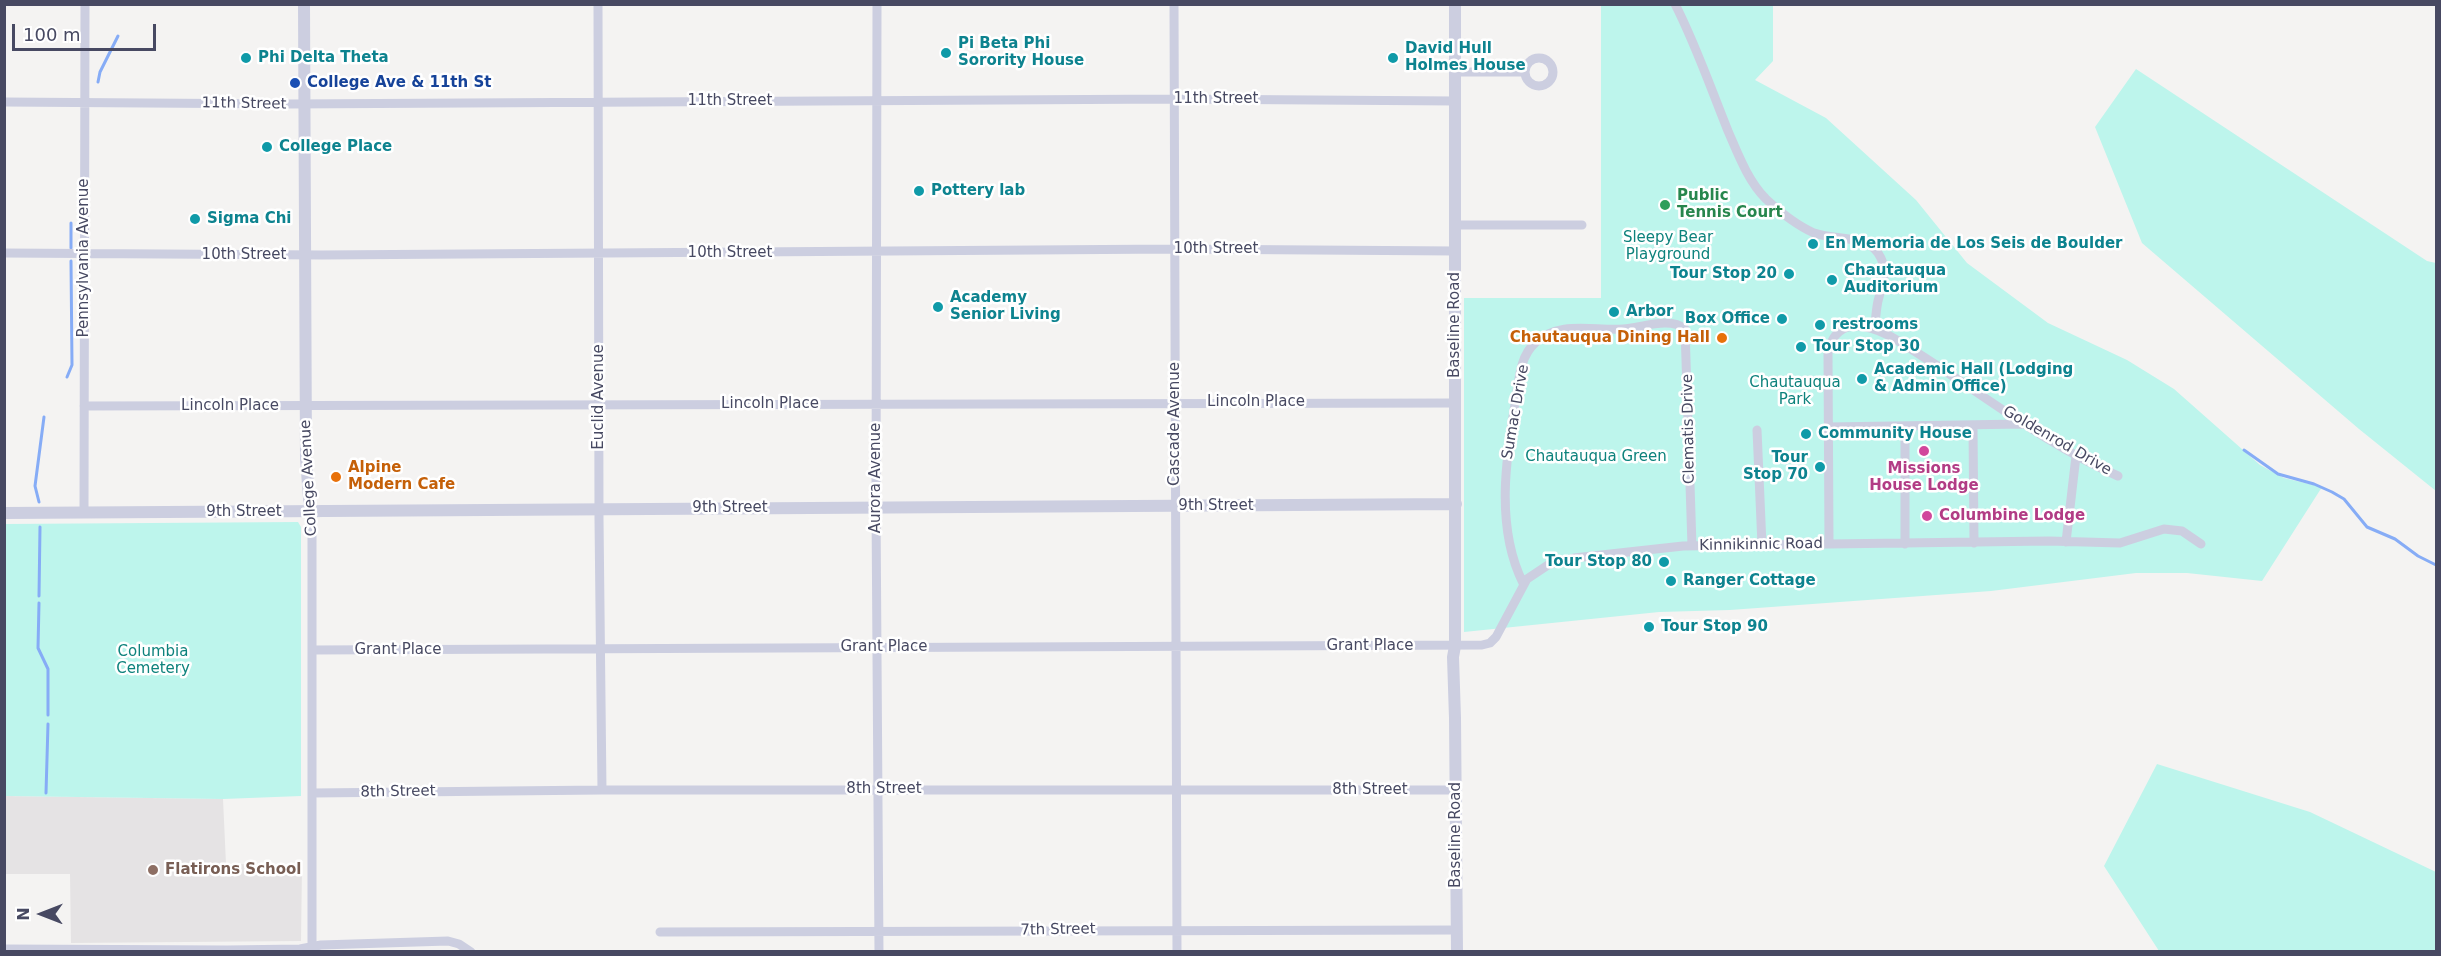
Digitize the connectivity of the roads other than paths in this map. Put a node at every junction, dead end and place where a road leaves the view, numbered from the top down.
1 (85, 4) edge
2 (304, 4) edge
3 (598, 4) edge
4 (877, 4) edge
5 (1174, 4) edge
6 (1455, 4) edge
7 (1675, 4) edge
8 (1455, 72) junction
9 (1525, 72) dead end
10 (1175, 99) junction
11 (1455, 100) junction
12 (876, 101) junction
13 (4, 102) edge
14 (85, 102) junction
15 (598, 102) junction
16 (304, 104) junction
17 (1455, 225) junction
18 (1582, 225) dead end
19 (1174, 249) junction
20 (1455, 251) junction
21 (876, 252) junction
22 (4, 253) edge
23 (84, 254) junction
24 (599, 254) junction
25 (306, 255) junction
26 (1669, 323) joint
27 (1874, 328) junction
28 (1175, 402) junction
29 (876, 403) junction
30 (1456, 403) junction
31 (599, 404) junction
32 (84, 406) junction
33 (306, 406) junction
34 (2023, 424) junction
35 (1905, 426) junction
36 (1973, 426) junction
37 (1828, 427) junction
38 (1757, 430) dead end
39 (2076, 456) junction
40 (2118, 476) dead end
41 (1456, 504) junction
42 (1175, 506) junction
43 (876, 507) junction
44 (599, 508) junction
45 (310, 510) junction
46 (84, 512) junction
47 (4, 513) edge
48 (2066, 542) junction
49 (1974, 543) junction
50 (1829, 544) junction
51 (1905, 544) junction
52 (2201, 544) dead end
53 (1762, 545) junction
54 (1692, 546) junction
55 (1523, 583) junction
56 (878, 646) junction
57 (1455, 646) junction
58 (1175, 647) junction
59 (601, 648) junction
60 (312, 650) junction
61 (878, 789) junction
62 (602, 790) junction
63 (1177, 790) junction
64 (1455, 790) junction
65 (313, 793) junction
66 (1456, 930) junction
67 (1178, 931) junction
68 (660, 932) dead end
69 (879, 933) junction
70 (4, 949) edge
71 (312, 949) edge
72 (43, 951) edge
73 (152, 951) edge
74 (471, 951) edge
75 (879, 951) edge
76 (1177, 951) edge
77 (1456, 951) edge

1 - 14 street, Pennsylvania Avenue
2 - 16 street, College Avenue
3 - 15 street, Euclid Avenue
4 - 12 street, Aurora Avenue
5 - 10 street, Cascade Avenue
6 - 8 street, Baseline Road
7 - 27 street
8 - 9 street
8 - 11 street, Baseline Road
10 - 11 street, 11th Street
10 - 12 street, 11th Street
10 - 19 street, Cascade Avenue
11 - 17 street, Baseline Road
12 - 15 street, 11th Street
12 - 21 street, Aurora Avenue
13 - 14 street, 11th Street
14 - 16 street, 11th Street
14 - 23 street, Pennsylvania Avenue
15 - 16 street, 11th Street
15 - 24 street, Euclid Avenue
16 - 25 street, College Avenue
17 - 18 street
17 - 20 street, Baseline Road
19 - 20 street, 10th Street
19 - 21 street, 10th Street
19 - 28 street, Cascade Avenue
20 - 30 street, Baseline Road
21 - 24 street, 10th Street
21 - 29 street, Aurora Avenue
22 - 23 street, 10th Street
23 - 25 street, 10th Street
23 - 32 street, Pennsylvania Avenue
24 - 25 street, 10th Street
24 - 31 street, Euclid Avenue
25 - 33 street, College Avenue
26 - 54 street, Clematis Drive
26 - 55 street, Sumac Drive
27 - 34 street, Goldenrod Drive
27 - 37 street
28 - 29 street, Lincoln Place
28 - 30 street, Lincoln Place
28 - 42 street, Cascade Avenue
29 - 31 street, Lincoln Place
29 - 43 street, Aurora Avenue
30 - 41 street, Baseline Road
31 - 33 street, Lincoln Place
31 - 44 street, Euclid Avenue
32 - 33 street, Lincoln Place
32 - 46 street, Pennsylvania Avenue
33 - 45 street, College Avenue
34 - 36 street
34 - 39 street, Goldenrod Drive
35 - 36 street
35 - 37 street
35 - 51 street
36 - 49 street
37 - 50 street
38 - 53 street
39 - 40 street, Goldenrod Drive
39 - 48 street
41 - 42 street, 9th Street
41 - 57 street, Baseline Road
42 - 43 street, 9th Street
42 - 58 street, Cascade Avenue
43 - 44 street, 9th Street
43 - 56 street, Aurora Avenue
44 - 45 street, 9th Street
44 - 59 street, Euclid Avenue
45 - 46 street, 9th Street
45 - 60 street, College Avenue
46 - 47 street, 9th Street
48 - 49 street, Kinnikinnic Road
48 - 52 street, Kinnikinnic Road
49 - 51 street, Kinnikinnic Road
50 - 51 street, Kinnikinnic Road
50 - 53 street, Kinnikinnic Road
53 - 54 street, Kinnikinnic Road
54 - 55 street, Kinnikinnic Road
55 - 57 street, Kinnikinnic Road
56 - 58 street, Grant Place
56 - 59 street, Grant Place
56 - 61 street, Aurora Avenue
57 - 58 street, Grant Place
57 - 64 street, Baseline Road
58 - 63 street, Cascade Avenue
59 - 60 street, Grant Place
59 - 62 street, Euclid Avenue
60 - 65 street, College Avenue
61 - 62 street, 8th Street
61 - 63 street, 8th Street
61 - 69 street, Aurora Avenue
62 - 65 street, 8th Street
63 - 64 street, 8th Street
63 - 67 street, Cascade Avenue
64 - 66 street, Baseline Road
65 - 71 street, College Avenue
66 - 67 street, 7th Street
66 - 77 street, Baseline Road
67 - 69 street, 7th Street
67 - 76 street, Cascade Avenue
68 - 69 street, 7th Street
69 - 75 street, Aurora Avenue
70 - 72 street
71 - 73 street
71 - 74 street
72 - 73 street

